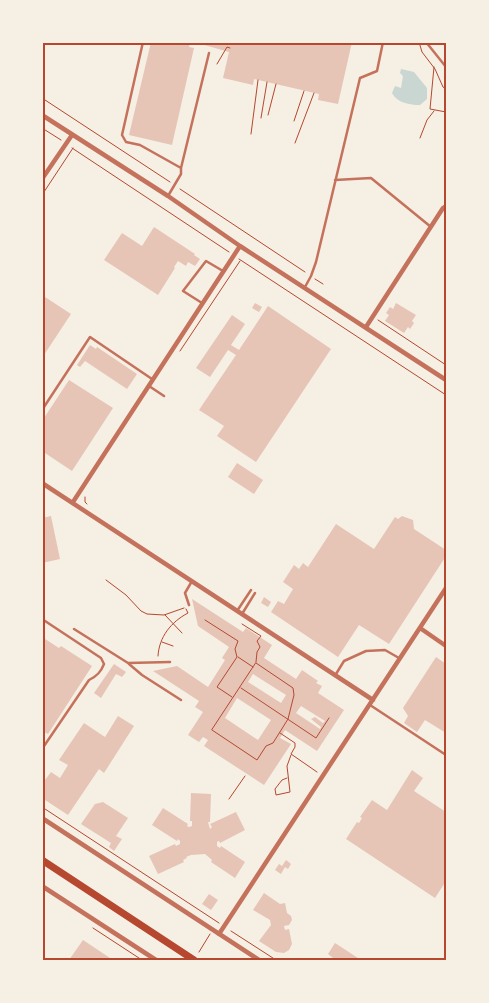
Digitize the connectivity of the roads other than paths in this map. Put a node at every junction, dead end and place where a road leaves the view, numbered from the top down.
1 (143, 42) edge
2 (383, 42) edge
3 (426, 42) edge
4 (209, 53) dead end
5 (446, 67) edge
6 (42, 115) edge
7 (72, 135) junction
8 (181, 168) junction
9 (42, 180) edge
10 (335, 180) junction
11 (168, 196) junction
12 (446, 206) edge
13 (431, 228) junction
14 (240, 246) junction
15 (223, 271) junction
16 (305, 287) junction
17 (202, 303) junction
18 (366, 327) junction
19 (152, 379) junction
20 (446, 380) edge
21 (148, 385) junction
22 (164, 396) dead end
23 (42, 410) edge
24 (42, 482) edge
25 (73, 502) junction
26 (192, 581) junction
27 (446, 588) edge
28 (251, 590) dead end
29 (255, 593) dead end
30 (187, 606) road end
31 (237, 611) junction
32 (244, 615) junction
33 (42, 619) edge
34 (420, 628) junction
35 (74, 629) dead end
36 (446, 646) edge
37 (400, 659) junction
38 (170, 662) dead end
39 (128, 663) junction
40 (335, 675) junction
41 (180, 700) dead end
42 (373, 700) junction
43 (370, 705) junction
44 (42, 749) edge
45 (446, 754) edge
46 (42, 818) edge
47 (42, 860) edge
48 (42, 886) edge
49 (219, 934) junction
50 (156, 960) edge
51 (194, 960) edge
52 (259, 960) edge

1 - 8 lane
2 - 10 lane
3 - 5 lane
4 - 8 lane
6 - 7 street
7 - 9 street
7 - 11 street
8 - 11 lane
10 - 13 lane
10 - 16 lane
11 - 14 street
12 - 13 street
13 - 18 street
14 - 15 street
14 - 16 street
15 - 17 street
15 - 17 lane
16 - 18 street
17 - 19 street
18 - 20 street
19 - 21 street
19 - 23 lane
21 - 22 lane
21 - 25 street
24 - 25 street
25 - 26 street
26 - 30 lane
26 - 31 street
27 - 34 street
28 - 31 lane
29 - 32 lane
31 - 32 street
32 - 40 street
33 - 44 lane
34 - 36 street
34 - 37 street
35 - 39 lane
37 - 40 lane
37 - 42 street
38 - 39 lane
39 - 41 lane
40 - 42 street
42 - 43 street
43 - 45 lane
43 - 49 street
46 - 49 street
47 - 51 main road
48 - 50 street
49 - 52 street

